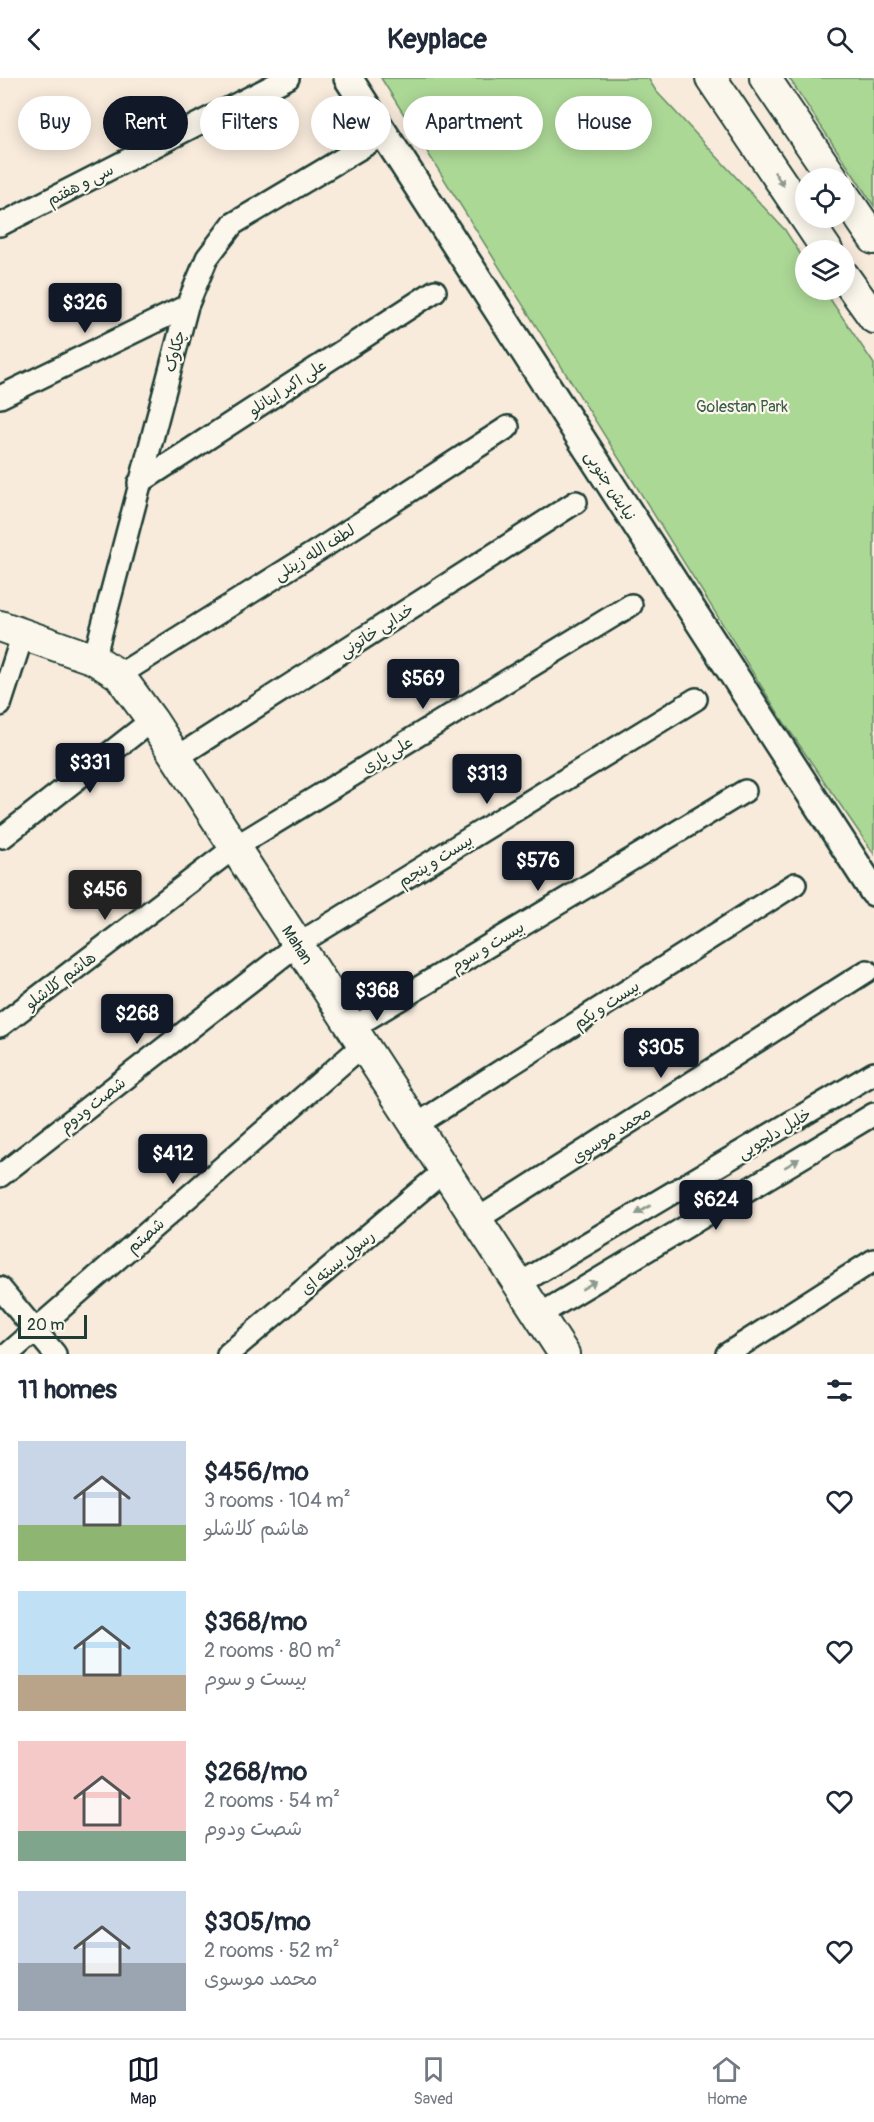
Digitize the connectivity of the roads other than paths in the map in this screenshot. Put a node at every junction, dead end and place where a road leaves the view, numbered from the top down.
1 (288, 78) edge
2 (348, 78) edge
3 (711, 78) edge
4 (765, 78) edge
5 (360, 96) edge
6 (391, 145) edge
7 (357, 150) edge
8 (826, 168) edge
9 (855, 211) edge
10 (0, 225) edge
11 (874, 239) edge
12 (820, 240) edge
13 (435, 291) dead end
14 (855, 291) edge
15 (187, 306) junction
16 (874, 318) edge
17 (0, 397) edge
18 (508, 427) dead end
19 (139, 483) junction
20 (576, 502) dead end
21 (631, 605) dead end
22 (11, 630) edge
23 (94, 659) junction
24 (119, 675) junction
25 (696, 699) dead end
26 (0, 705) edge
27 (152, 720) junction
28 (176, 758) junction
29 (745, 790) dead end
30 (3, 837) dead end
31 (235, 847) junction
32 (795, 884) dead end
33 (874, 892) edge
34 (297, 944) junction
35 (867, 971) dead end
36 (0, 1026) edge
37 (357, 1036) junction
38 (874, 1073) edge
39 (874, 1114) edge
40 (416, 1125) junction
41 (445, 1170) junction
42 (0, 1176) edge
43 (476, 1220) junction
44 (874, 1260) edge
45 (519, 1284) junction
46 (0, 1288) edge
47 (539, 1315) junction
48 (35, 1330) junction
49 (562, 1353) edge
50 (8, 1354) edge
51 (55, 1354) edge
52 (228, 1354) edge
53 (727, 1354) edge

1 - 10 street, سی و هفتم
2 - 5 street, نیایش جنوبی
3 -> 12 main road
4 - 8 main road
6 - 33 street, نیایش جنوبی
7 - 15 street, چکاوک
9 - 11 main road
13 - 19 street, علی اکبر اینانلو
14 - 16 main road
15 - 17 street
15 - 19 street, چکاوک
18 - 24 street, لطف الله زینلی
19 - 23 street, چکاوک
20 - 28 street, خدایی خاتونی
21 - 31 street, علی یاری
22 - 23 main road, Mahan
22 - 26 street
23 - 24 main road, Mahan
24 - 27 main road, Mahan
25 - 34 street, بیست و پنجم
27 - 28 main road, Mahan
27 - 30 street
28 - 31 main road, Mahan
29 - 37 street, بیست و سوم
31 - 34 main road, Mahan
31 - 36 street, هاشم کلاشلو
32 - 40 street, بیست و یکم
34 - 37 main road, Mahan
34 - 42 street, شصت ودوم
35 - 43 street, محمد موسوی
37 - 40 main road, Mahan
37 - 48 street, شصتم
38 -> 45 street, خلیل دلجویی
47 -> 39 street
40 - 41 main road, Mahan
41 - 43 main road, Mahan
41 - 52 street, رسول بسته ای
43 - 45 main road, Mahan
44 - 53 street
45 - 47 main road, Mahan
46 - 48 street
47 - 49 main road, Mahan
48 - 50 street, شصتم
48 - 51 street

